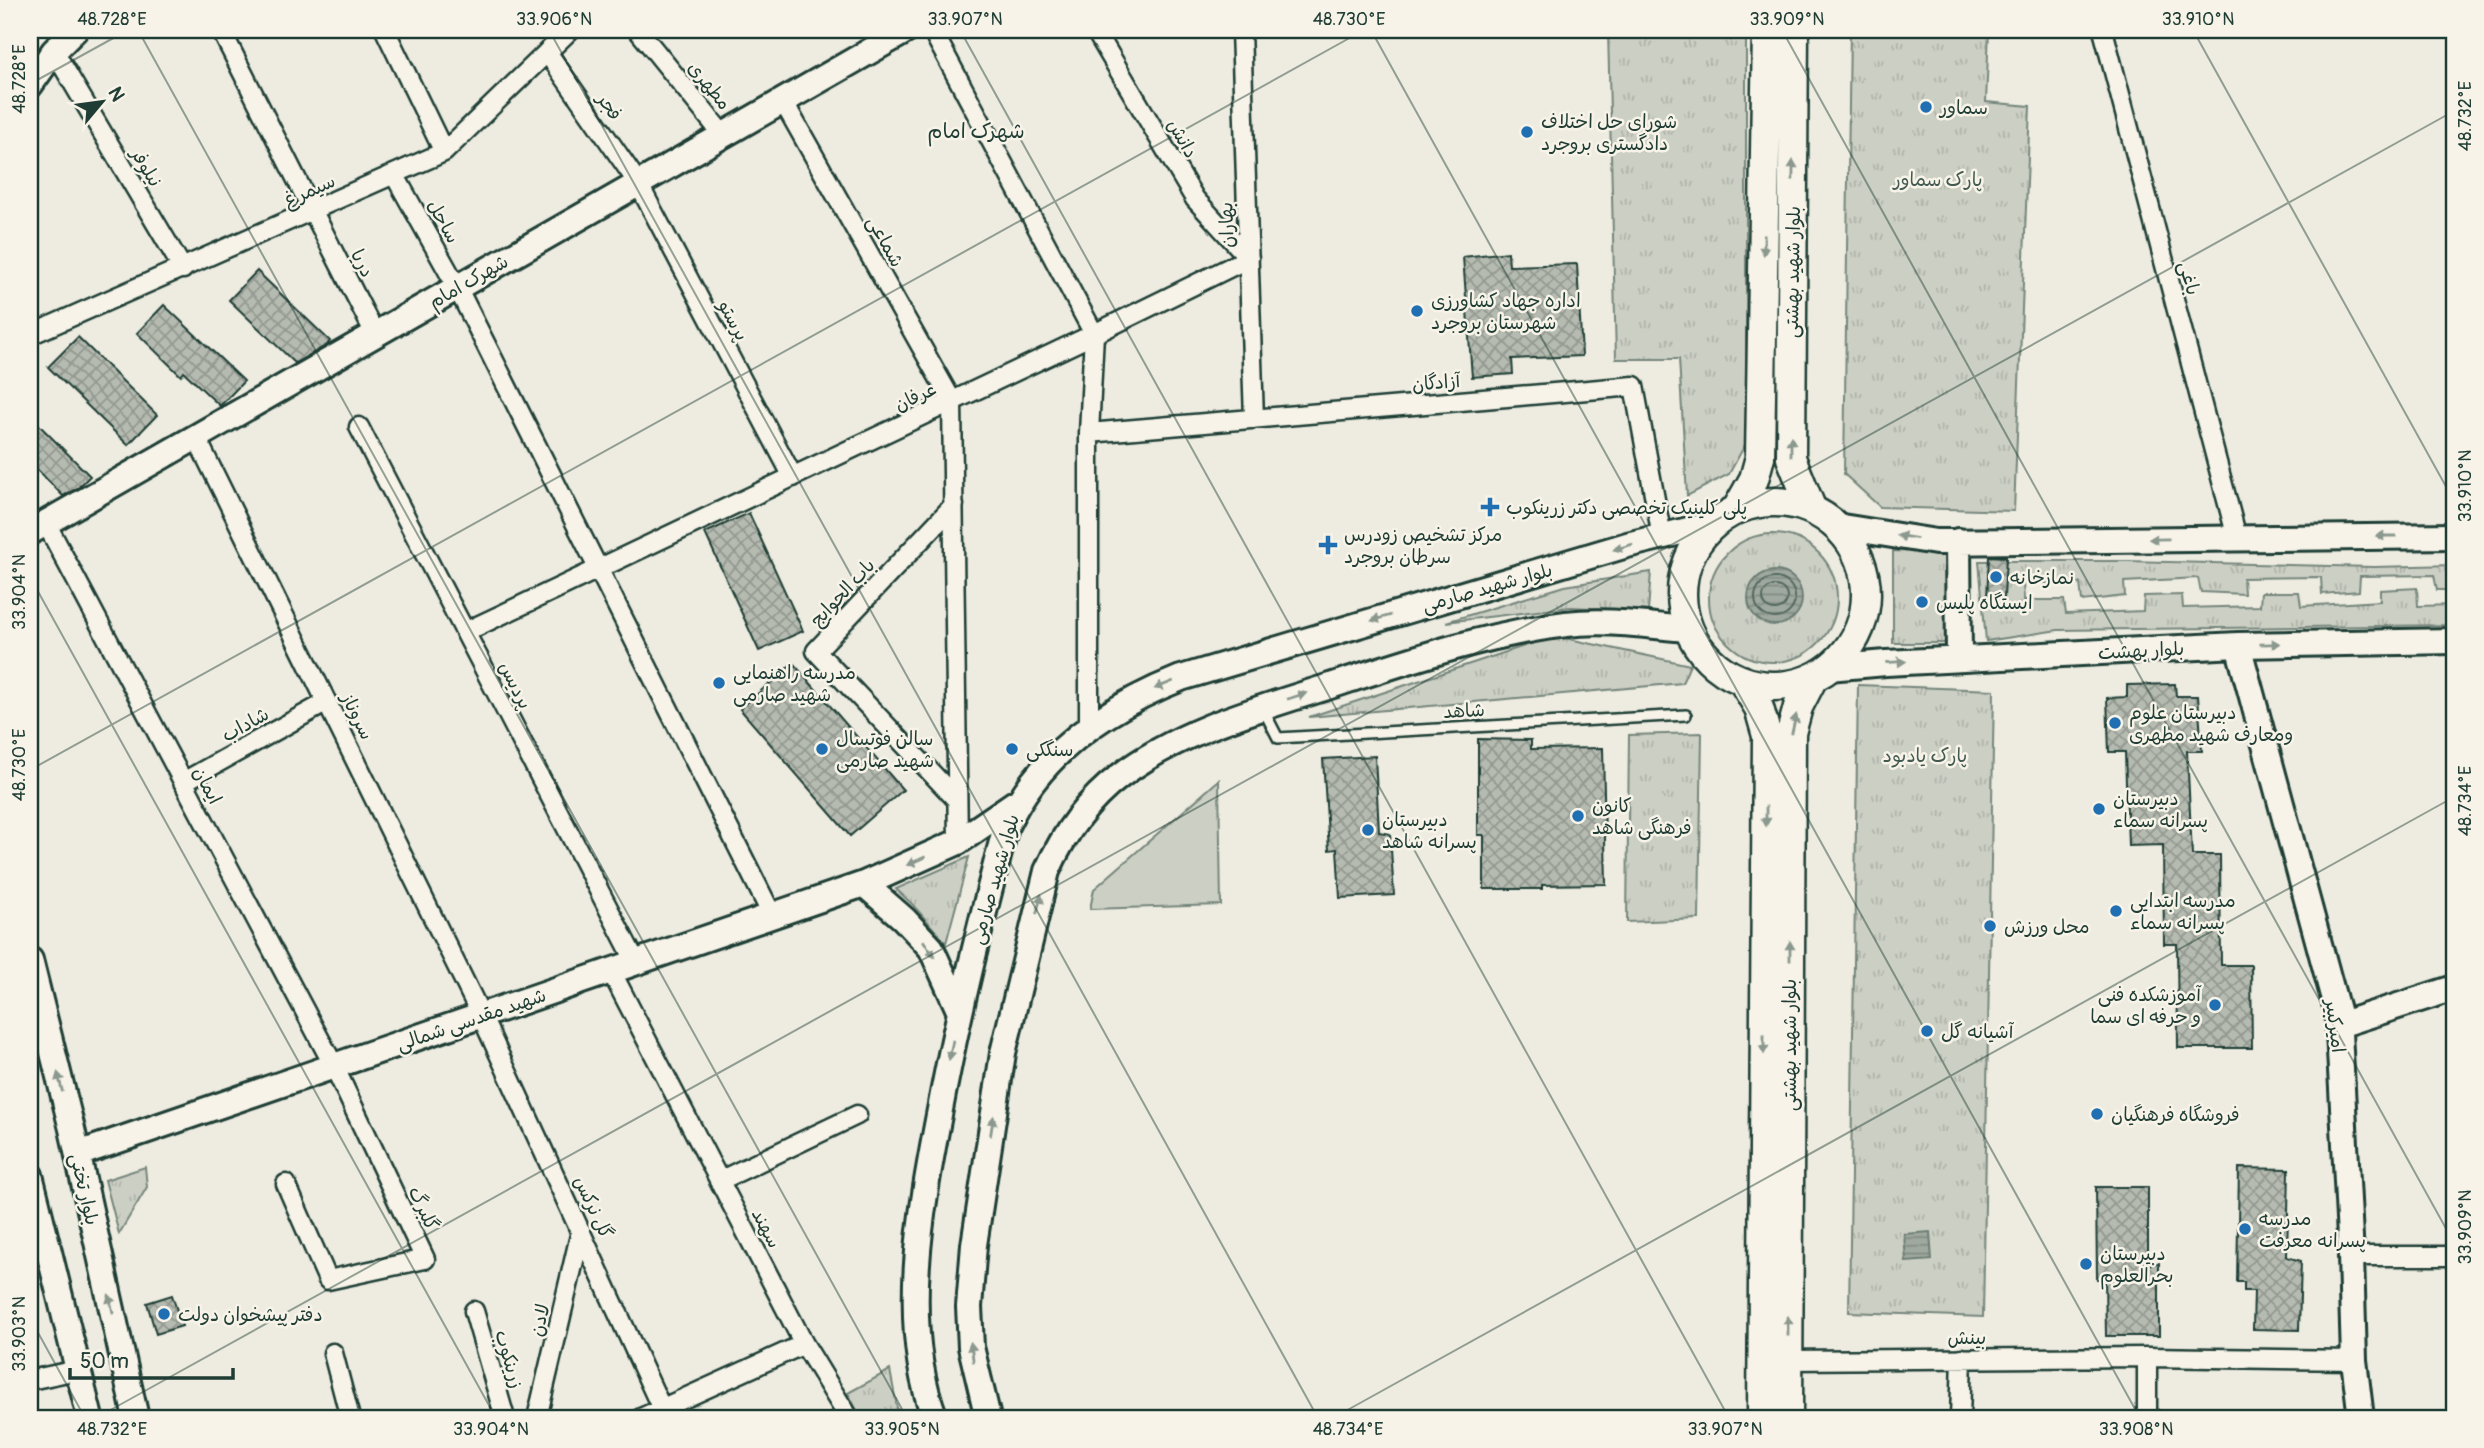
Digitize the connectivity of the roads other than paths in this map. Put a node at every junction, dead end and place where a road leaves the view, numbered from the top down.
1 (75, 30) edge
2 (221, 30) edge
3 (385, 30) edge
4 (570, 30) edge
5 (638, 30) edge
6 (907, 30) edge
7 (932, 30) edge
8 (1095, 30) edge
9 (1241, 30) edge
10 (1767, 30) edge
11 (1794, 30) edge
12 (2103, 30) edge
13 (54, 51) junction
14 (547, 52) junction
15 (30, 85) edge
16 (783, 101) junction
17 (723, 135) junction
18 (444, 152) junction
19 (394, 174) junction
20 (638, 183) junction
21 (313, 211) junction
22 (1248, 258) junction
23 (183, 269) junction
24 (457, 287) junction
25 (375, 334) junction
26 (1094, 334) junction
27 (30, 335) edge
28 (952, 401) junction
29 (1254, 419) junction
30 (359, 427) dead end
31 (1089, 433) junction
32 (196, 437) junction
33 (793, 477) junction
34 (954, 505) junction
35 (1737, 509) junction
36 (1812, 510) junction
37 (1713, 524) junction
38 (1836, 526) junction
39 (38, 527) edge
40 (2454, 536) edge
41 (1662, 537) junction
42 (2237, 538) junction
43 (1958, 541) junction
44 (598, 569) junction
45 (1688, 629) junction
46 (465, 632) junction
47 (2454, 641) edge
48 (2238, 645) junction
49 (1959, 659) junction
50 (1821, 673) junction
51 (1742, 681) junction
52 (327, 702) junction
53 (1263, 708) junction
54 (1686, 715) dead end
55 (1089, 727) junction
56 (183, 782) junction
57 (957, 800) junction
58 (1017, 802) junction
59 (958, 842) junction
60 (864, 884) junction
61 (772, 915) junction
62 (30, 960) edge
63 (636, 962) junction
64 (611, 971) junction
65 (2454, 988) edge
66 (959, 1010) junction
67 (481, 1015) junction
68 (2339, 1026) junction
69 (334, 1066) junction
70 (857, 1115) dead end
71 (78, 1154) junction
72 (30, 1175) edge
73 (719, 1181) junction
74 (286, 1184) dead end
75 (582, 1231) junction
76 (2351, 1256) junction
77 (2454, 1256) edge
78 (474, 1311) dead end
79 (804, 1344) junction
80 (333, 1353) dead end
81 (2147, 1357) junction
82 (1962, 1358) junction
83 (1788, 1360) junction
84 (2354, 1360) junction
85 (77, 1370) junction
86 (30, 1380) edge
87 (664, 1413) edge
88 (90, 1418) edge
89 (136, 1418) edge
90 (349, 1418) edge
91 (505, 1418) edge
92 (537, 1418) edge
93 (640, 1418) edge
94 (849, 1418) edge
95 (935, 1418) edge
96 (988, 1418) edge
97 (1762, 1418) edge
98 (1788, 1418) edge
99 (1960, 1418) edge
100 (2147, 1418) edge
101 (2361, 1418) edge

1 - 13 main road
2 - 21 street, دریا
3 - 18 street
4 - 14 street, سیمرغ
5 - 17 street, مطهری
6 - 16 main road, شهرک امام
7 - 26 street
8 - 22 street, دانش
9 - 22 street, بهاران
10 -> 35 main road, بلوار شهید بهشتی
36 -> 11 main road, بلوار شهید بهشتی
12 - 42 street, باغی
13 - 15 main road
13 - 23 street, نیلوفر
14 - 18 street, سیمرغ
14 - 20 street, فجر
16 - 17 main road, شهرک امام
16 - 28 street, شماعی
17 - 20 main road, شهرک امام
18 - 19 street, سیمرغ
19 - 21 street, سیمرغ
19 - 24 street, ساحل
20 - 24 main road, شهرک امام
20 - 33 street, پرستو
21 - 23 street, سیمرغ
21 - 25 street, دریا
22 - 26 street, عرفان
22 - 29 street, بهاران
23 - 27 street, سیمرغ
24 - 25 main road, شهرک امام
24 - 44 street
25 - 32 main road, شهرک امام
26 - 28 street, عرفان
26 - 31 street
28 - 33 street, عرفان
28 - 34 street
29 - 31 street, آزادگان
29 - 41 street, آزادگان
30 - 46 street, پردیس
31 - 55 street
32 - 39 main road, شهرک امام
32 - 52 street, سروناز
33 - 44 street, عرفان
34 - 57 street
34 - 57 street, باب الحوایج
35 - 36 main road
35 - 37 main road
36 - 38 main road
37 - 41 main road, بلوار شهید صارمی
37 - 45 main road
43 -> 38 main road
38 - 50 main road
39 - 56 street, ایمان
40 -> 42 main road
41 -> 55 main road, بلوار شهید صارمی
42 -> 43 main road
43 - 49 main road
44 - 46 street, عرفان
44 - 61 street
45 - 51 main road
53 -> 45 main road
46 - 63 street, پردیس
48 -> 47 main road, بلوار بهشت
48 - 49 main road, بلوار بهشت
48 - 68 main road, امیرکبیر
50 -> 49 main road, بلوار بهشت
50 - 51 main road
83 -> 50 main road, بلوار شهید بهشتی
51 -> 97 main road, بلوار شهید بهشتی
52 - 56 street, شاداب
52 - 67 street, سروناز
53 - 54 lane, شاهد
96 -> 53 main road
55 - 58 main road, بلوار شهید صارمی
56 - 69 street, ایمان
57 - 59 street
58 - 59 main road, شهید مقدسی شمالی
58 - 66 main road, بلوار شهید صارمی
59 -> 60 main road, شهید مقدسی شمالی
60 - 61 main road, شهید مقدسی شمالی
60 -> 66 main road
61 - 63 main road, شهید مقدسی شمالی
71 -> 62 main road, بلوار تختی
63 - 64 main road, شهید مقدسی شمالی
64 - 67 main road, شهید مقدسی شمالی
64 - 73 street, سهند
65 - 68 main road
66 -> 95 main road, بلوار شهید صارمی
67 - 69 main road, شهید مقدسی شمالی
67 - 75 street, گل نرکس
68 - 76 main road, امیرکبیر
69 - 71 main road, شهید مقدسی شمالی
69 - 74 street, گلبرگ
70 - 73 street
89 -> 71 main road, بلوار تختی
72 - 85 main road
73 - 79 street, سهند
75 - 87 street, گل نرکس
75 - 92 street, لادن
76 - 77 street
76 - 84 main road, امیرکبیر
78 - 91 street, زرینکوب
79 - 87 street
79 - 94 street, سهند
80 - 90 street
81 - 82 street, بینش
81 - 84 street, بینش
81 - 100 street
82 - 83 street, بینش
82 - 99 street
83 - 98 main road, بلوار شهید بهشتی
84 - 101 main road, امیرکبیر
85 - 86 street
85 - 88 main road
87 - 93 street

